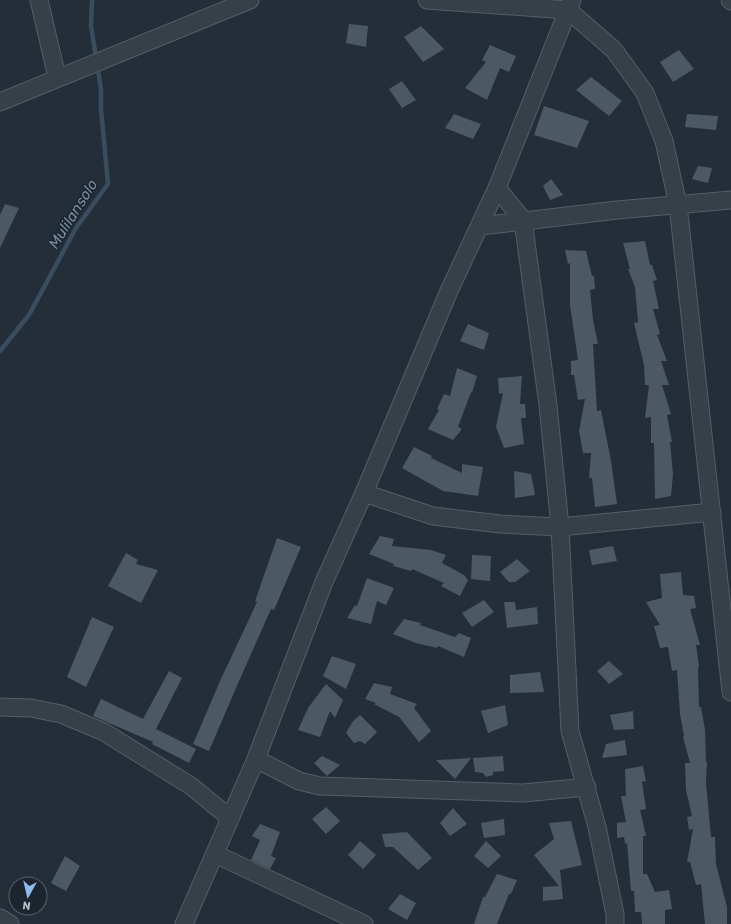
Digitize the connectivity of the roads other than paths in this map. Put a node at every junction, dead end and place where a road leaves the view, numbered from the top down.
1 (39, 0) edge
2 (250, 0) edge
3 (428, 0) edge
4 (570, 5) edge
5 (57, 77) junction
6 (0, 102) edge
7 (497, 188) junction
8 (731, 200) edge
9 (678, 205) junction
10 (523, 220) junction
11 (481, 226) junction
12 (364, 493) junction
13 (712, 512) junction
14 (560, 527) junction
15 (728, 642) edge
16 (731, 692) edge
17 (0, 707) edge
18 (256, 759) junction
19 (587, 787) junction
20 (230, 818) junction
21 (215, 854) junction
22 (0, 918) edge
23 (10, 924) edge
24 (184, 924) edge
25 (364, 924) edge
26 (615, 924) edge

1 - 5 street
2 - 5 street
3 - 4 street
4 - 7 street
4 - 9 street
5 - 6 street
7 - 10 street
7 - 11 street
8 - 9 street
9 - 10 street
9 - 13 street
10 - 11 street
10 - 14 street
11 - 12 street
12 - 14 street
12 - 18 street
13 - 14 street
13 - 15 street
14 - 19 street
15 - 16 street
17 - 20 street
18 - 19 street
18 - 20 street
19 - 26 street
20 - 21 street
21 - 24 street
21 - 25 street
22 - 23 street

